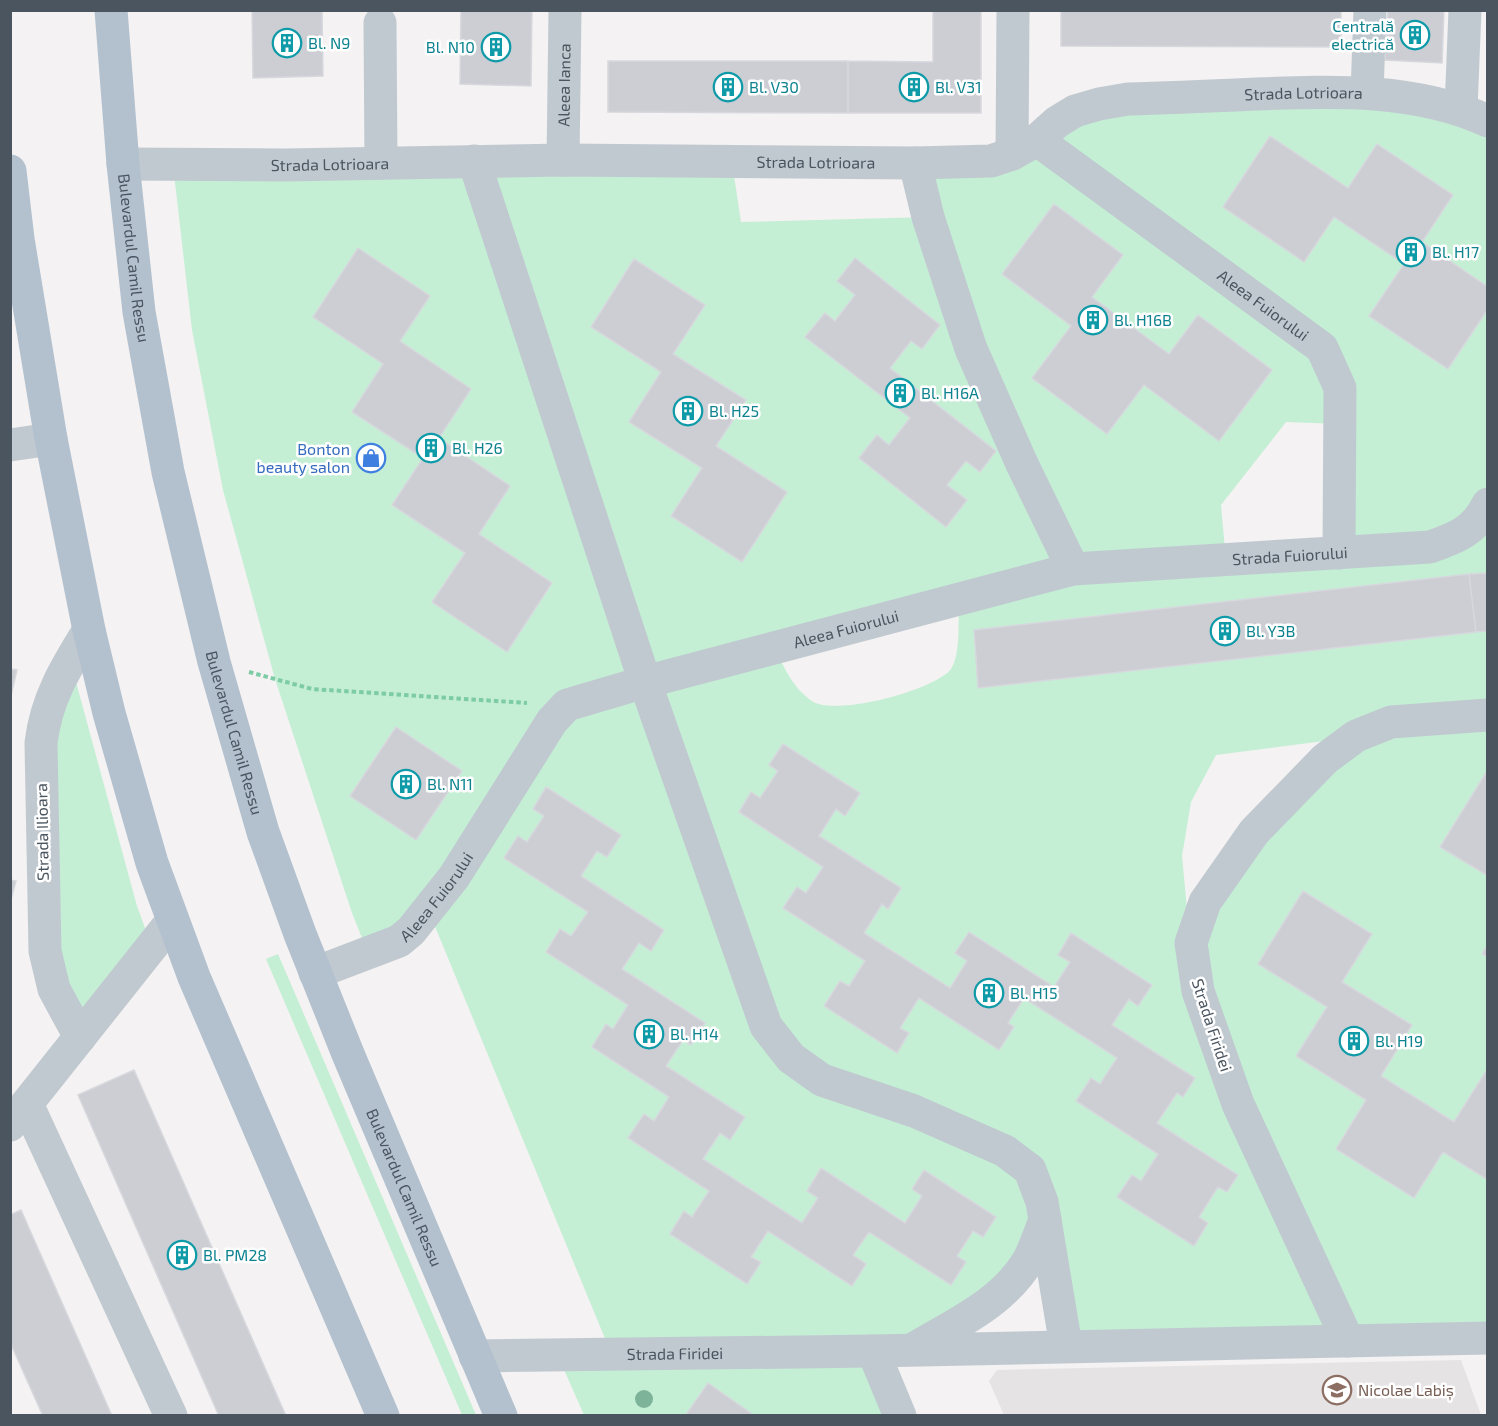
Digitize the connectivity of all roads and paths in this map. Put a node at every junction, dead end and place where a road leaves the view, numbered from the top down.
1 (111, 10) edge
2 (565, 10) edge
3 (1013, 10) edge
4 (1370, 10) edge
5 (1465, 10) edge
6 (380, 23) dead end
7 (1367, 93) junction
8 (1474, 115) edge
9 (1025, 147) junction
10 (563, 160) junction
11 (474, 161) junction
12 (381, 163) junction
13 (123, 164) junction
14 (915, 164) junction
15 (10, 171) edge
16 (51, 439) junction
17 (10, 445) edge
18 (1488, 504) edge
19 (1339, 553) junction
20 (1073, 569) junction
21 (89, 630) junction
22 (214, 662) junction
23 (645, 682) junction
24 (567, 705) junction
25 (1488, 715) edge
26 (172, 921) junction
27 (315, 973) junction
28 (80, 1037) junction
29 (19, 1114) edge
30 (1045, 1219) junction
31 (1488, 1338) edge
32 (1348, 1341) junction
33 (1066, 1346) junction
34 (911, 1350) junction
35 (873, 1351) junction
36 (475, 1356) junction
37 (171, 1416) edge
38 (383, 1416) edge
39 (501, 1416) edge
40 (900, 1416) edge

1 - 13 main road, Bulevardul Camil Ressu
2 - 10 street, Aleea Ianca
3 - 9 street
4 - 7 street
5 - 8 street
6 - 12 street
7 - 8 street, Strada Lotrioara
7 - 9 street, Strada Lotrioara
9 - 14 street, Strada Lotrioara
9 - 19 street, Aleea Fuiorului
10 - 11 street, Strada Lotrioara
10 - 14 street, Strada Lotrioara
11 - 12 street, Strada Lotrioara
11 - 23 street
12 - 13 street, Strada Lotrioara
13 - 22 main road, Bulevardul Camil Ressu
14 - 20 street
15 - 16 main road
16 - 17 street
16 - 21 main road
18 - 19 street, Strada Fuiorului
19 - 20 street, Strada Fuiorului
20 - 23 street, Aleea Fuiorului
21 - 26 main road
21 - 28 street, Strada Ilioara
22 - 24 path
22 - 27 main road, Bulevardul Camil Ressu
23 - 24 street, Aleea Fuiorului
23 - 30 street
24 - 27 street, Aleea Fuiorului
25 - 32 street, Strada Firidei
26 - 28 street
26 - 38 main road
27 - 36 main road, Bulevardul Camil Ressu
28 - 29 street
29 - 37 street
30 - 33 street
30 - 34 street
31 - 32 street, Strada Firidei
32 - 33 street, Strada Firidei
33 - 34 street, Strada Firidei
34 - 35 street, Strada Firidei
35 - 36 street, Strada Firidei
35 - 40 street
36 - 39 main road, Bulevardul Camil Ressu

